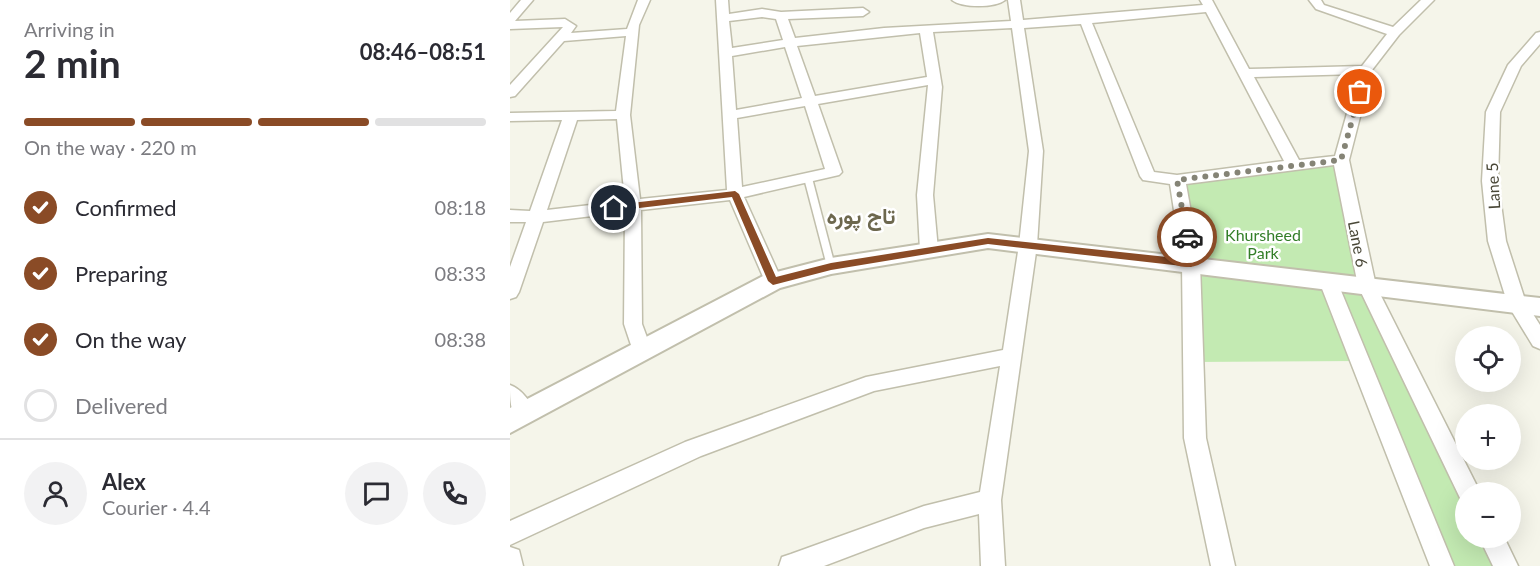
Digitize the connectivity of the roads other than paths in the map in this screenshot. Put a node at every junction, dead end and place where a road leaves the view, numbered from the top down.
1 (527, 0) edge
2 (644, 0) edge
3 (722, 0) edge
4 (764, 0) edge
5 (958, 0) edge
6 (999, 0) edge
7 (1014, 0) edge
8 (1115, 0) edge
9 (1315, 0) edge
10 (1428, 0) edge
11 (1208, 4) edge
12 (863, 6) edge
13 (762, 13) junction
14 (782, 16) junction
15 (1122, 16) junction
16 (723, 18) junction
17 (510, 20) edge
18 (1085, 20) junction
19 (510, 25) edge
20 (1018, 26) junction
21 (926, 29) junction
22 (632, 32) junction
23 (1395, 32) junction
24 (861, 35) junction
25 (1540, 36) edge
26 (561, 37) junction
27 (790, 42) junction
28 (725, 53) junction
29 (1366, 70) junction
30 (1245, 73) junction
31 (934, 80) junction
32 (510, 93) edge
33 (810, 101) junction
34 (623, 115) junction
35 (729, 115) junction
36 (571, 116) junction
37 (510, 117) edge
38 (1341, 160) junction
39 (1294, 165) junction
40 (808, 178) junction
41 (1177, 180) junction
42 (735, 194) junction
43 (633, 206) junction
44 (510, 216) edge
45 (536, 217) junction
46 (1028, 245) junction
47 (929, 250) junction
48 (1191, 263) junction
49 (831, 266) junction
50 (773, 281) junction
51 (1328, 281) junction
52 (1367, 286) junction
53 (511, 287) edge
54 (1517, 305) junction
55 (1540, 307) edge
56 (1540, 341) edge
57 (642, 351) junction
58 (1012, 356) junction
59 (510, 394) edge
60 (518, 418) edge
61 (1464, 482) edge
62 (990, 500) junction
63 (510, 533) edge
64 (1497, 548) edge
65 (510, 558) edge
66 (511, 566) edge
67 (791, 566) edge
68 (993, 566) edge
69 (1223, 566) edge
70 (1442, 566) edge
71 (1506, 566) edge

1 - 17 street
2 - 22 street
3 - 16 street
4 - 13 street
5 - 6 street
7 - 20 street
8 - 15 street
9 - 23 street
10 - 23 street, Lane 6
11 - 15 street
11 - 30 street
12 - 14 street
12 - 24 street
13 - 14 street
13 - 16 street
14 - 27 street
15 - 18 street
16 - 28 street
18 - 20 street
18 - 41 street
19 - 26 street
20 - 21 street
20 - 46 street
21 - 24 street
21 - 31 street
22 - 26 street
22 - 34 street
23 - 29 street, Lane 6
24 - 27 street
25 - 54 street, Lane 5
26 - 32 street
27 - 28 street
27 - 33 street
28 - 35 street
29 - 30 street
29 - 38 street, Lane 6
30 - 39 street
31 - 33 street
31 - 47 street
33 - 35 street
33 - 40 street
34 - 36 street
34 - 43 street
35 - 42 street
36 - 37 street
36 - 45 street
38 - 39 street
38 - 52 street, Lane 6
39 - 41 street
40 - 42 street
40 - 49 lane
41 - 48 street
42 - 43 street
42 - 50 street
43 - 45 street
43 - 57 street
44 - 45 street
45 - 53 street
46 - 47 street
46 - 48 street
46 - 58 street
47 - 49 street
48 - 51 street
48 - 69 street
49 - 50 street
50 - 57 street
51 - 52 street
51 - 70 street
52 - 54 street
52 - 61 street, Lane 6
54 - 55 street
54 - 56 street, Lane 5
57 - 60 street
58 - 62 street
58 - 63 street
59 - 60 street
62 - 67 street
62 - 68 street
64 - 71 street
65 - 66 street

